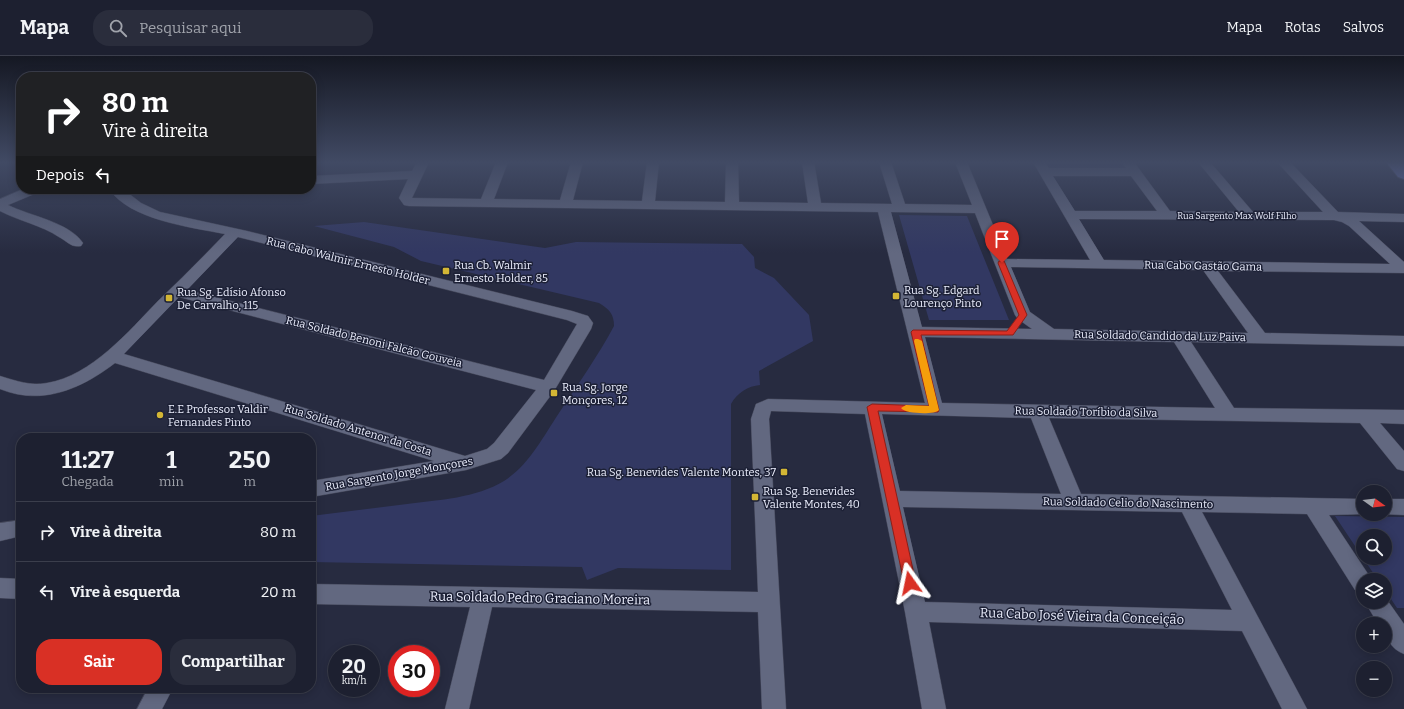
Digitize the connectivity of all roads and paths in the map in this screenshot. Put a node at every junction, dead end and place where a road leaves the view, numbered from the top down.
1 (408, 192) edge
2 (490, 192) edge
3 (569, 192) edge
4 (649, 192) edge
5 (732, 192) edge
6 (813, 192) edge
7 (894, 192) edge
8 (973, 192) edge
9 (1057, 192) edge
10 (1149, 192) edge
11 (1230, 192) edge
12 (1312, 192) edge
13 (23, 194) edge
14 (121, 194) edge
15 (486, 203) junction
16 (566, 203) junction
17 (648, 204) junction
18 (0, 205) edge
19 (732, 205) junction
20 (815, 206) junction
21 (883, 207) junction
22 (899, 207) junction
23 (979, 208) junction
24 (1070, 215) junction
25 (1166, 216) junction
26 (1250, 216) junction
27 (1334, 216) junction
28 (1404, 218) edge
29 (234, 233) junction
30 (76, 243) dead end
31 (1002, 263) junction
32 (1100, 264) junction
33 (1207, 266) junction
34 (1403, 269) edge
35 (177, 292) junction
36 (1023, 315) junction
37 (585, 323) joint
38 (916, 332) junction
39 (1010, 334) junction
40 (1050, 334) junction
41 (1179, 337) junction
42 (1260, 338) junction
43 (1404, 341) edge
44 (112, 356) junction
45 (0, 382) edge
46 (548, 387) junction
47 (872, 407) junction
48 (935, 410) junction
49 (1038, 412) junction
50 (1229, 415) junction
51 (1365, 417) junction
52 (1404, 417) edge
53 (466, 463) junction
54 (1404, 464) edge
55 (316, 489) edge
56 (892, 499) junction
57 (1074, 502) junction
58 (1188, 505) junction
59 (1313, 507) junction
60 (1356, 507) edge
61 (1392, 507) edge
62 (1404, 507) edge
63 (16, 529) edge
64 (0, 532) edge
65 (1357, 573) edge
66 (0, 588) edge
67 (16, 588) edge
68 (316, 594) edge
69 (483, 597) junction
70 (769, 602) junction
71 (1382, 609) edge
72 (916, 612) junction
73 (1249, 621) junction
74 (1400, 632) edge
75 (158, 693) edge
76 (150, 709) edge
77 (457, 709) edge
78 (774, 709) edge
79 (934, 709) edge
80 (1295, 709) edge

1 - 15 street
2 - 15 street
3 - 16 street
4 - 17 street
5 - 19 street
6 - 20 street
7 - 22 street
8 - 23 street
9 - 24 street
10 - 25 street
11 - 26 street
12 - 27 street
13 - 18 street
14 - 29 street, Rua Cabo Walmir Ernesto Holder
15 - 16 street
16 - 17 street
17 - 19 street
18 - 30 street
19 - 20 street
20 - 21 street
21 - 22 street
21 - 38 street
22 - 23 street
23 - 31 street
24 - 25 street, Rua Sargento Max Wolf Filho
24 - 32 street
25 - 26 street, Rua Sargento Max Wolf Filho
26 - 27 street, Rua Sargento Max Wolf Filho
27 - 28 street, Rua Sargento Max Wolf Filho
27 - 34 street
29 - 35 street
29 - 37 street, Rua Cabo Walmir Ernesto Holder
31 - 32 street, Rua Cabo Gastão Gama
31 - 36 street
32 - 33 street, Rua Cabo Gastão Gama
33 - 34 street, Rua Cabo Gastão Gama
33 - 42 street
35 - 44 street
35 - 46 street, Rua Soldado Benoni Falcão Gouveia
36 - 39 street
36 - 40 street
37 - 46 street, Rua Sargento Jorge Monçores
38 - 39 street, Rua Soldado Candido da Luz Paiva
38 - 48 street
39 - 40 street, Rua Soldado Candido da Luz Paiva
40 - 41 street, Rua Soldado Candido da Luz Paiva
41 - 42 street, Rua Soldado Candido da Luz Paiva
41 - 50 street
42 - 43 street, Rua Soldado Candido da Luz Paiva
44 - 45 street
44 - 53 street, Rua Soldado Antenor da Costa
46 - 53 street, Rua Sargento Jorge Monçores
47 - 48 street, Rua Soldado Toríbio da Silva
47 - 56 street
47 - 70 street, Rua Soldado Toríbio da Silva
48 - 49 street, Rua Soldado Toríbio da Silva
49 - 50 street, Rua Soldado Toríbio da Silva
49 - 57 street
50 - 51 street, Rua Soldado Toríbio da Silva
51 - 52 street, Rua Soldado Toríbio da Silva
51 - 54 street
53 - 55 street, Rua Sargento Jorge Monçores
56 - 57 street, Rua Soldado Celio do Nascimento
56 - 72 street
57 - 58 street, Rua Soldado Celio do Nascimento
58 - 59 street, Rua Soldado Celio do Nascimento
58 - 73 street
59 - 60 street, Rua Soldado Celio do Nascimento
59 - 65 street
61 - 62 street
63 - 64 street
66 - 67 street
68 - 69 street, Rua Soldado Pedro Graciano Moreira
69 - 70 street, Rua Soldado Pedro Graciano Moreira
69 - 77 street
70 - 78 street
71 - 74 street
72 - 73 street, Rua Cabo José Vieira da Conceição
72 - 79 street
73 - 80 street
75 - 76 street

